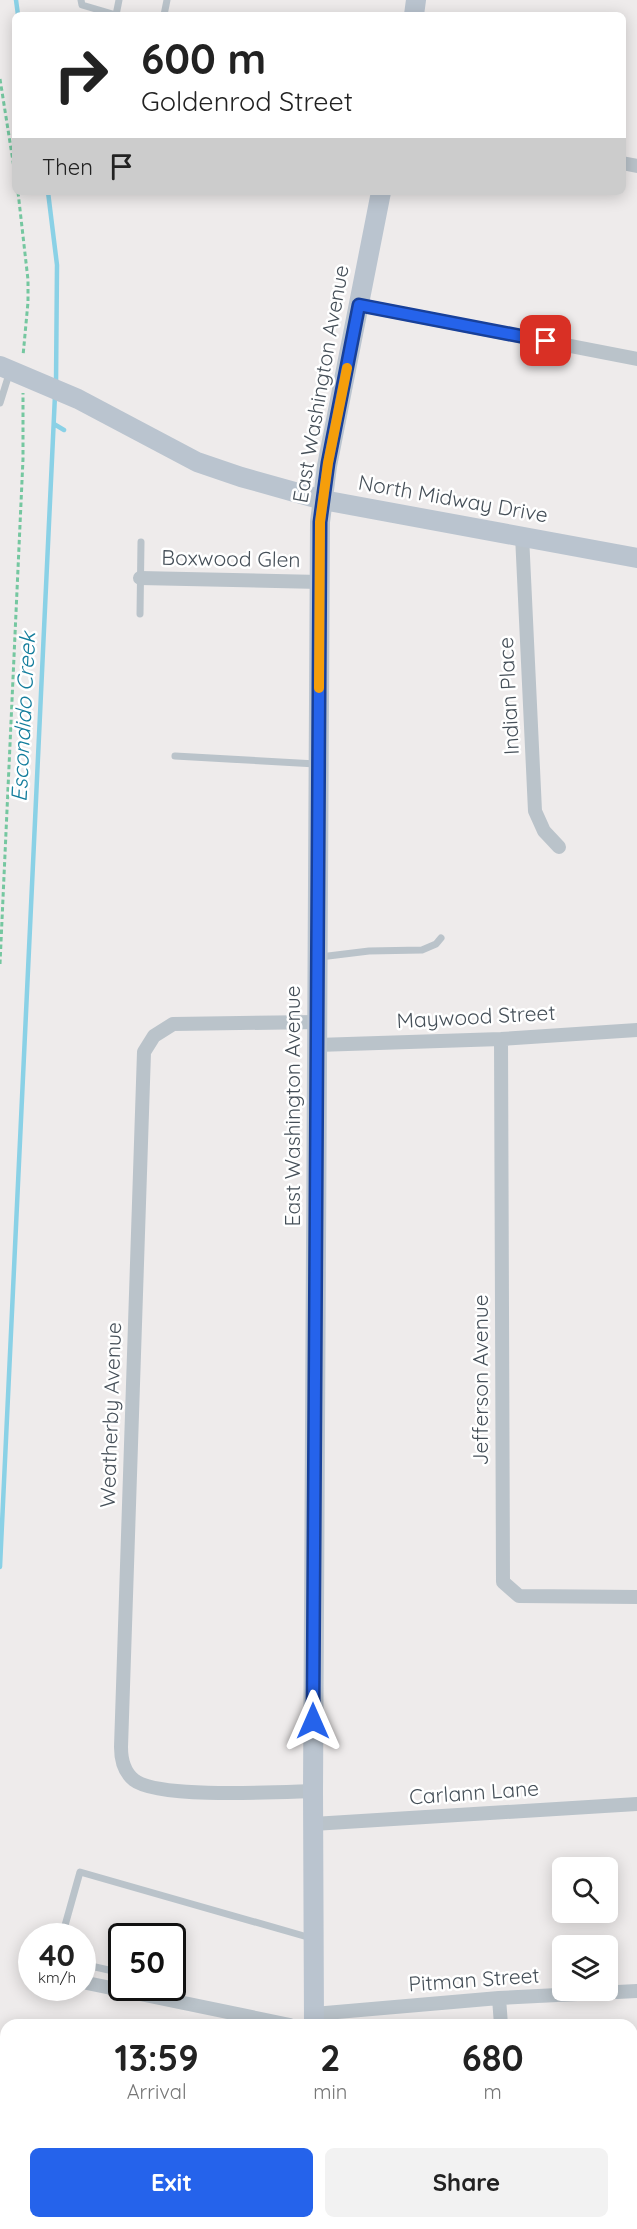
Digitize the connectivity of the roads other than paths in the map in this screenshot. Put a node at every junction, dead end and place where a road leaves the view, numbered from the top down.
1 (81, 0) edge
2 (106, 12) edge
3 (380, 195) edge
4 (359, 305) junction
5 (637, 359) edge
6 (16, 372) edge
7 (0, 403) edge
8 (323, 500) junction
9 (522, 535) junction
10 (141, 542) dead end
11 (637, 558) edge
12 (140, 578) junction
13 (320, 582) junction
14 (140, 614) dead end
15 (175, 756) dead end
16 (318, 764) junction
17 (559, 847) dead end
18 (441, 938) dead end
19 (318, 957) junction
20 (317, 1022) junction
21 (637, 1030) edge
22 (501, 1039) junction
23 (317, 1045) junction
24 (637, 1597) edge
25 (313, 1791) junction
26 (637, 1804) edge
27 (313, 1824) junction
28 (66, 1923) edge
29 (314, 1939) junction
30 (96, 1985) edge
31 (637, 1991) edge
32 (499, 1998) junction
33 (261, 2019) edge
34 (314, 2019) edge
35 (322, 2019) edge
36 (501, 2019) edge

1 - 2 lane
3 - 4 main road, East Washington Avenue
4 - 5 street
4 - 8 main road, East Washington Avenue
6 - 7 lane
6 - 8 main road, North Midway Drive
8 - 9 main road, North Midway Drive
8 - 13 main road, East Washington Avenue
9 - 11 main road, North Midway Drive
9 - 17 street, Indian Place
10 - 12 lane
12 - 13 street, Boxwood Glen
12 - 14 lane
13 - 16 main road, East Washington Avenue
15 - 16 lane
16 - 19 main road, East Washington Avenue
18 - 19 lane
19 - 20 main road, East Washington Avenue
20 - 23 main road, East Washington Avenue
20 - 25 street, Weatherby Avenue
21 - 22 street, Maywood Street
22 - 23 street, Maywood Street
22 - 24 street, Jefferson Avenue
23 - 25 main road, East Washington Avenue
25 - 27 main road, East Washington Avenue
26 - 27 street, Carlann Lane
27 - 29 main road, East Washington Avenue
28 - 29 lane
29 - 34 main road, East Washington Avenue
30 - 33 street
31 - 32 street, Pitman Street
32 - 35 street, Pitman Street
32 - 36 street

